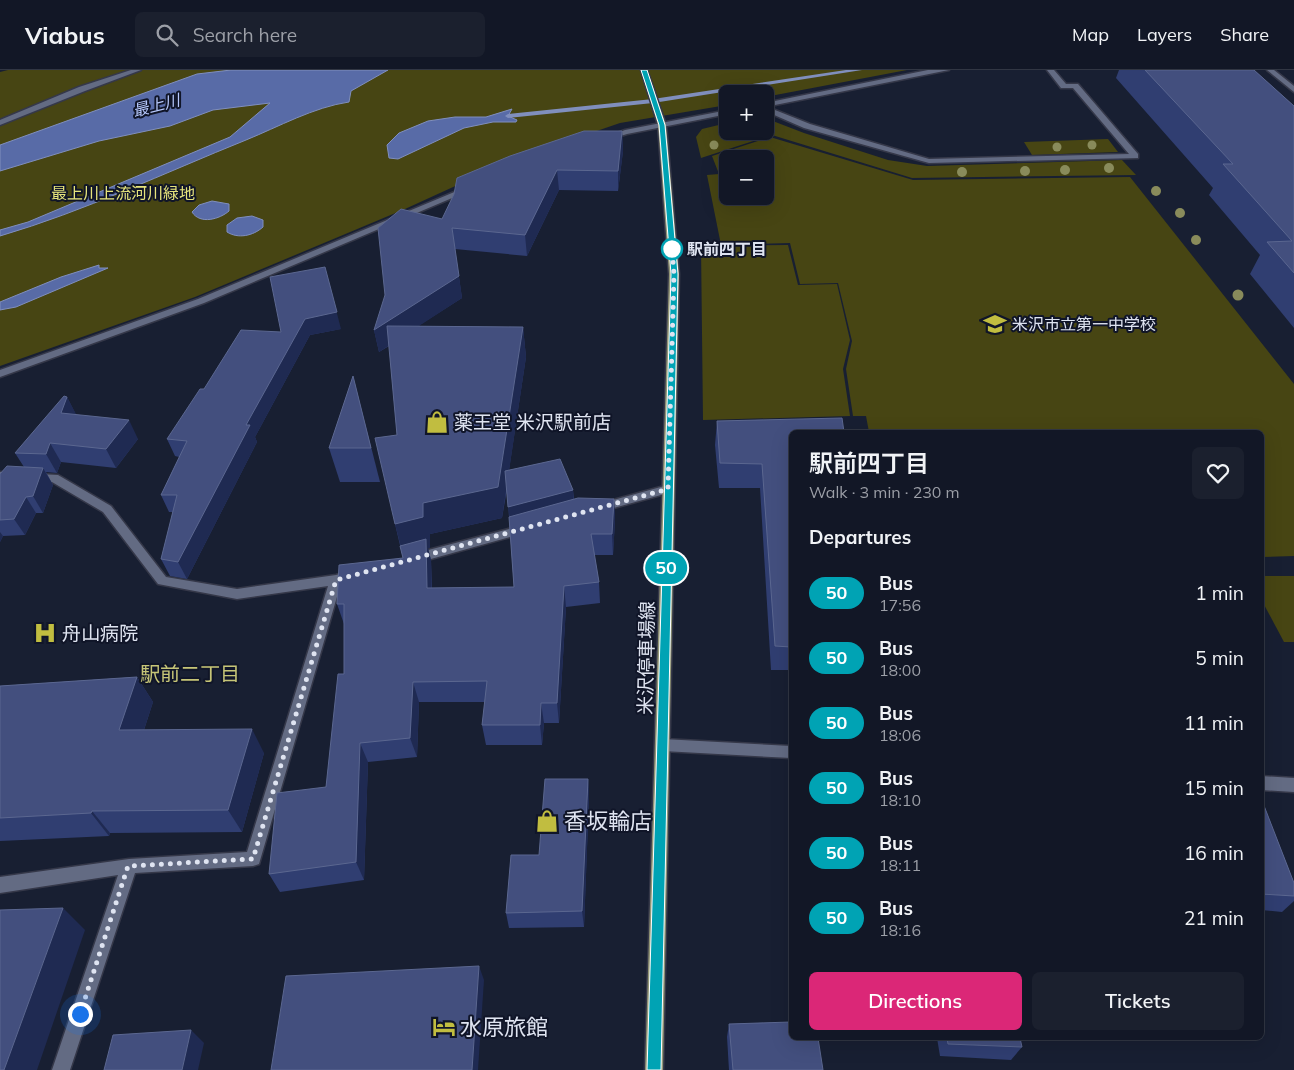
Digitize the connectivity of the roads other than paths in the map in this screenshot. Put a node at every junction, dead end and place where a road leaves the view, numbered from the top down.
1 (138, 70) edge
2 (644, 70) edge
3 (946, 70) edge
4 (1050, 70) edge
5 (1270, 70) edge
6 (1294, 90) edge
7 (774, 104) edge
8 (774, 110) edge
9 (719, 114) edge
10 (0, 123) edge
11 (662, 125) junction
12 (598, 142) edge
13 (474, 187) edge
14 (0, 374) edge
15 (0, 476) edge
16 (668, 489) junction
17 (582, 513) edge
18 (535, 526) edge
19 (402, 562) edge
20 (364, 572) edge
21 (336, 580) junction
22 (663, 745) junction
23 (789, 752) edge
24 (1264, 782) edge
25 (1294, 785) edge
26 (128, 866) junction
27 (0, 885) edge
28 (62, 1070) edge
29 (654, 1070) edge

1 - 10 street
2 - 11 main road, 米沢停車場線
3 - 7 street
4 - 8 street
5 - 6 street
9 - 11 street
11 - 12 street
11 - 16 main road, 米沢停車場線
13 - 14 street
15 - 21 street
16 - 17 street
16 - 22 main road, 米沢停車場線
18 - 19 street
20 - 21 street
21 - 26 street
22 - 23 street
22 - 29 main road, 米沢停車場線
24 - 25 street
26 - 27 street
26 - 28 street

